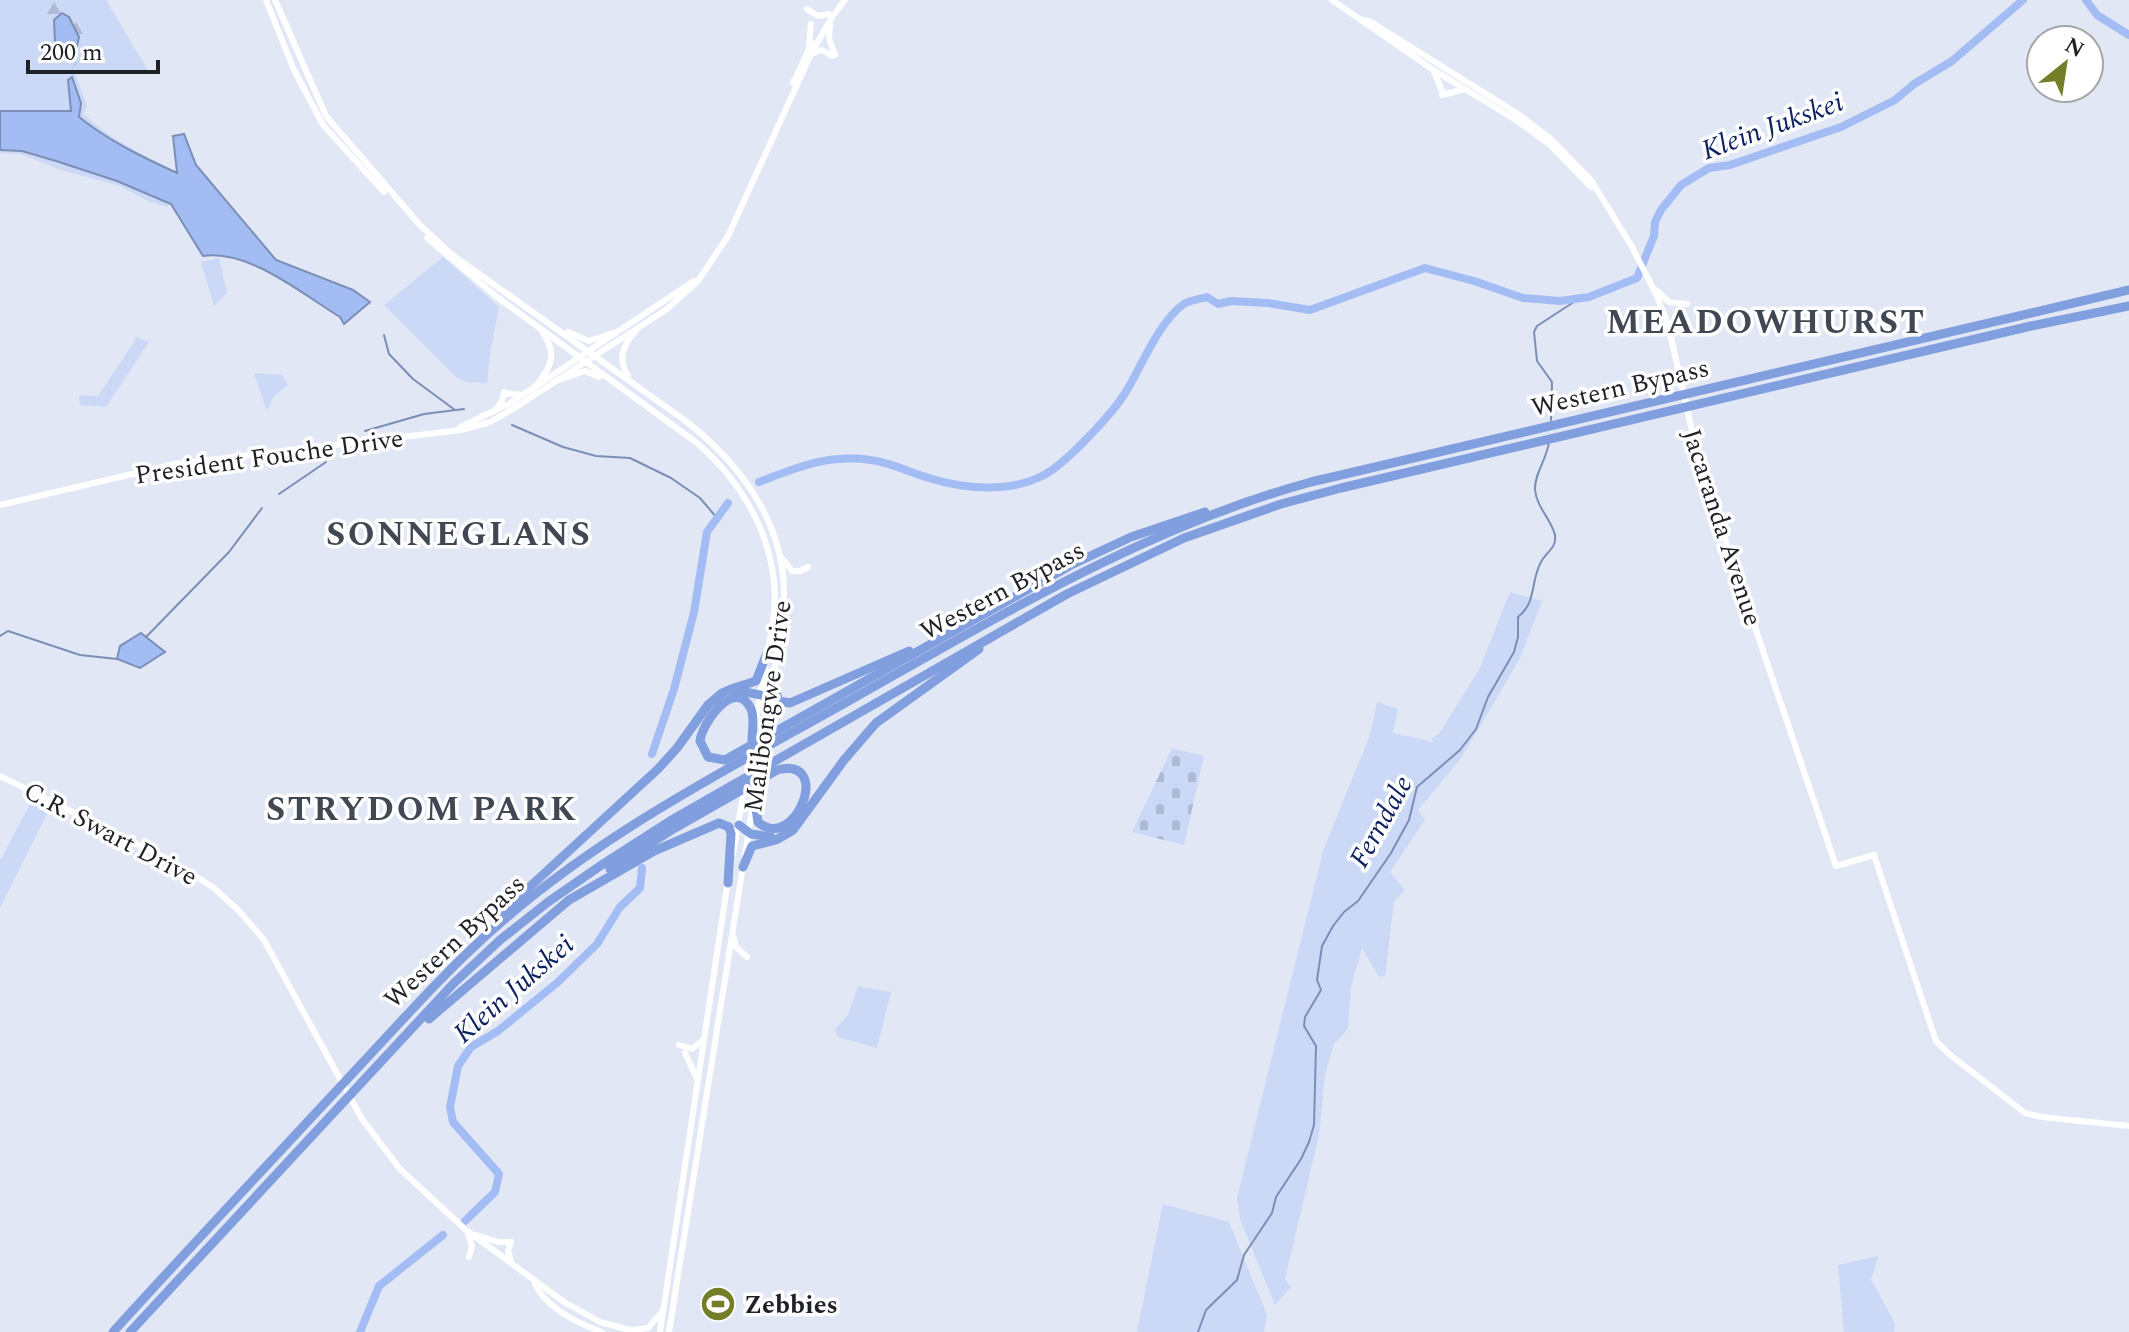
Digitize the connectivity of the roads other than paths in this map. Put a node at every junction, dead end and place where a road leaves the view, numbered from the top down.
1 (266, 0) edge
2 (275, 0) edge
3 (842, 0) edge
4 (1332, 0) edge
5 (807, 9) dead end
6 (830, 16) junction
7 (1364, 20) junction
8 (811, 24) dead end
9 (809, 53) junction
10 (1432, 69) junction
11 (1465, 89) junction
12 (1600, 195) junction
13 (702, 274) junction
14 (1653, 288) junction
15 (2129, 290) edge
16 (1687, 304) dead end
17 (2129, 306) edge
18 (551, 323) junction
19 (539, 328) junction
20 (636, 330) junction
21 (613, 333) junction
22 (587, 351) junction
23 (594, 356) junction
24 (582, 360) junction
25 (556, 381) junction
26 (633, 382) junction
27 (533, 389) junction
28 (523, 395) junction
29 (653, 411) junction
30 (491, 414) junction
31 (445, 432) junction
32 (0, 505) edge
33 (1236, 505) junction
34 (777, 548) junction
35 (808, 567) dead end
36 (1008, 627) junction
37 (945, 635) junction
38 (767, 653) junction
39 (772, 683) junction
40 (731, 689) junction
41 (765, 696) junction
42 (752, 742) junction
43 (0, 776) edge
44 (751, 794) junction
45 (739, 825) junction
46 (748, 833) junction
47 (783, 836) junction
48 (743, 867) junction
49 (728, 883) junction
50 (569, 900) junction
51 (732, 927) junction
52 (747, 957) dead end
53 (411, 1008) junction
54 (705, 1037) junction
55 (397, 1045) junction
56 (679, 1045) dead end
57 (685, 1053) dead end
58 (699, 1083) junction
59 (2129, 1126) edge
60 (468, 1231) junction
61 (469, 1257) dead end
62 (512, 1265) junction
63 (534, 1281) junction
64 (664, 1304) junction
65 (635, 1331) edge
66 (113, 1332) edge
67 (130, 1332) edge
68 (602, 1332) edge
69 (660, 1332) edge
70 (671, 1332) edge

1 - 19 street, Malibongwe Drive
2 - 18 street, Malibongwe Drive
3 - 6 street, President Fouche Drive
4 - 7 street, Jacaranda Avenue
5 - 6 street
6 - 9 street, President Fouche Drive
6 - 9 street
7 - 10 street, Jacaranda Avenue
7 - 12 street, Jacaranda Avenue
8 - 9 street
9 - 13 street, President Fouche Drive
10 - 11 street, Jacaranda Avenue
10 - 11 street
11 - 12 street, Jacaranda Avenue
12 - 14 street, Jacaranda Avenue
13 - 20 street, President Fouche Drive
13 - 21 street, President Fouche Drive
14 - 16 street
14 - 59 street, Jacaranda Avenue
15 - 33 highway, Western Bypass
17 - 36 highway, Western Bypass
18 - 21 street
18 - 22 street, Malibongwe Drive
19 - 24 street, Malibongwe Drive
19 - 27 street
20 - 23 street, President Fouche Drive
20 - 26 street
21 - 22 street, President Fouche Drive
22 - 23 street, Malibongwe Drive
22 - 24 street, President Fouche Drive
23 - 24 street, President Fouche Drive
23 - 26 street, Malibongwe Drive
24 - 25 street, President Fouche Drive
24 - 27 street, President Fouche Drive
24 - 29 street, Malibongwe Drive
25 - 29 street
25 - 31 street, President Fouche Drive
26 - 34 street, Malibongwe Drive
27 - 28 street, President Fouche Drive
28 - 30 street, President Fouche Drive
28 - 30 street
29 - 38 street, Malibongwe Drive
30 - 31 street, President Fouche Drive
31 - 32 street, President Fouche Drive
33 - 37 highway
33 - 53 highway, Western Bypass
34 - 35 street
34 - 39 street, Malibongwe Drive
36 - 47 highway
36 - 55 highway, Western Bypass
37 - 39 highway
37 - 42 highway
38 - 40 highway
38 - 41 street, Malibongwe Drive
39 - 41 street, Malibongwe Drive
40 - 41 highway
40 - 53 highway
41 - 42 street, Malibongwe Drive
41 - 44 street, Malibongwe Drive
42 - 44 street, Malibongwe Drive
43 - 60 street, C.R. Swart Drive
44 - 45 street, Malibongwe Drive
44 - 46 street, Malibongwe Drive
44 - 50 highway
45 - 46 highway
45 - 49 street, Malibongwe Drive
46 - 47 highway
46 - 48 street, Malibongwe Drive
47 - 48 highway
48 - 51 street, Malibongwe Drive
49 - 50 highway
49 - 54 street, Malibongwe Drive
50 - 55 highway
51 - 52 street
51 - 70 street, Malibongwe Drive
53 - 66 highway, Western Bypass
54 - 56 street
54 - 58 street, Malibongwe Drive
55 - 67 highway, Western Bypass
57 - 58 street
58 - 64 street, Malibongwe Drive
60 - 61 street
60 - 62 street, C.R. Swart Drive
60 - 62 street
62 - 63 street, C.R. Swart Drive
63 - 65 street, C.R. Swart Drive
63 - 68 street, C.R. Swart Drive
64 - 65 street
64 - 69 street, Malibongwe Drive

